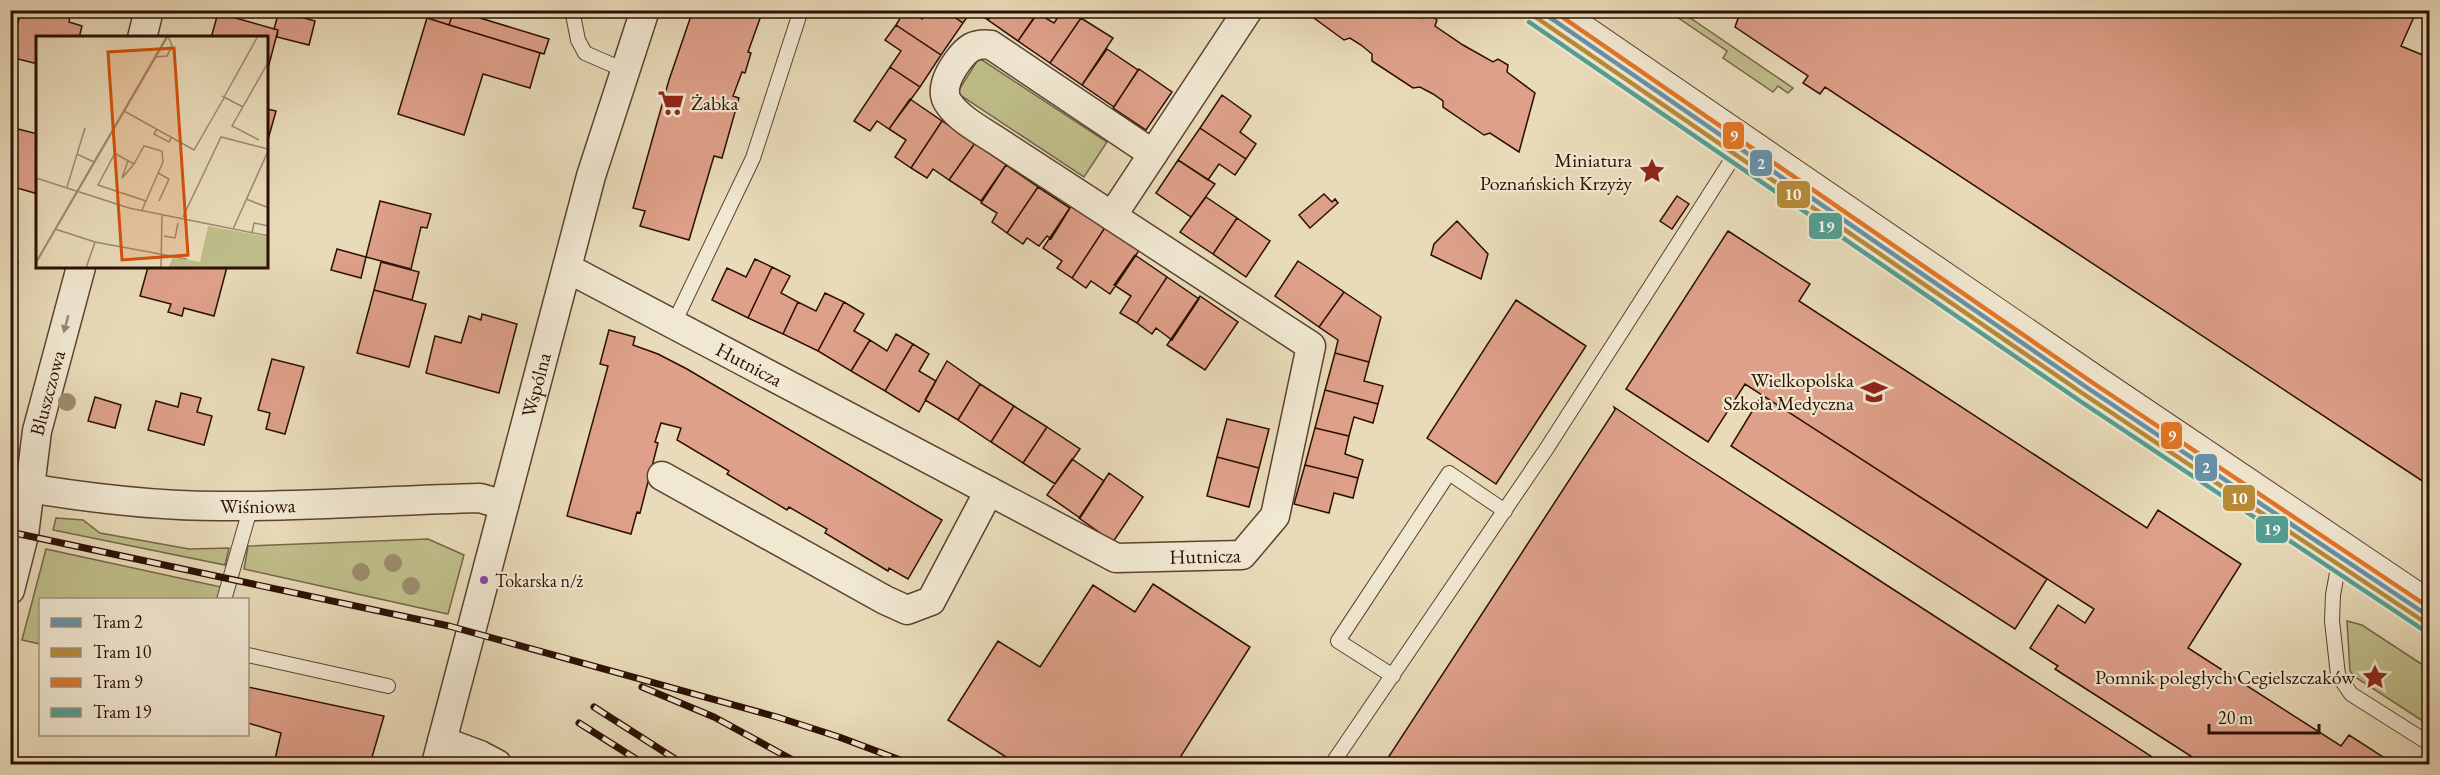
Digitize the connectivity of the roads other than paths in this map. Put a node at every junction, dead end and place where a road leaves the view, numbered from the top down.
1 (149, 10) edge
2 (572, 10) edge
3 (645, 10) edge
4 (801, 10) edge
5 (1248, 10) edge
6 (1551, 10) edge
7 (142, 36) edge
8 (624, 70) junction
9 (1743, 142) junction
10 (1153, 154) junction
11 (1112, 216) junction
12 (81, 268) edge
13 (567, 268) junction
14 (674, 323) junction
15 (662, 476) dead end
16 (21, 487) edge
17 (989, 491) junction
18 (504, 505) junction
19 (251, 506) junction
20 (1505, 511) junction
21 (2344, 552) junction
22 (10, 590) edge
23 (225, 598) edge
24 (2430, 608) edge
25 (249, 655) edge
26 (1393, 676) junction
27 (388, 686) dead end
28 (2430, 744) edge
29 (439, 753) edge
30 (497, 765) edge
31 (1332, 765) edge

1 - 7 street
2 - 8 lane
3 - 8 street, Wspólna
4 - 14 lane
5 - 10 street
6 - 9 street
8 - 13 street, Wspólna
9 - 20 lane
9 - 21 street
10 - 11 street
10 - 11 street
11 - 17 street, Hutnicza
12 -> 16 street, Bluszczowa
13 - 14 street, Hutnicza
13 - 18 street, Wspólna
14 - 17 street, Hutnicza
15 - 17 street
16 - 19 street, Wiśniowa
16 - 22 street, Bluszczowa
18 - 19 street, Wiśniowa
18 - 29 street, Wspólna
19 - 23 lane
20 - 26 lane
20 - 26 lane
21 - 24 street
21 - 28 lane
25 - 27 lane
26 - 31 lane
29 - 30 street

